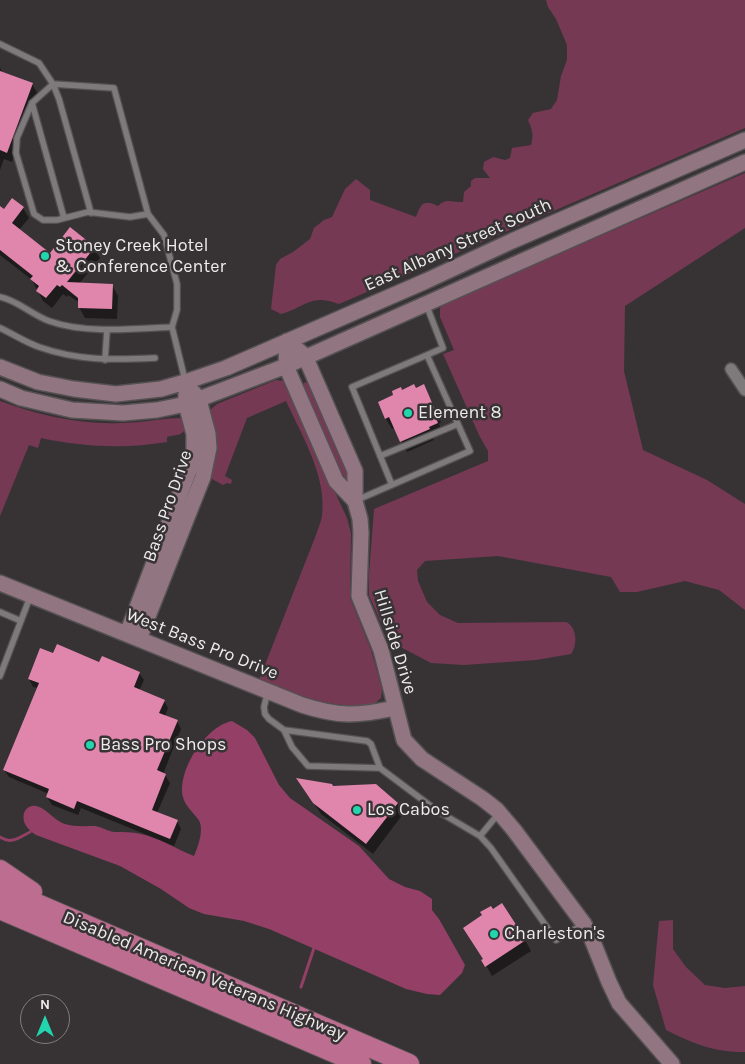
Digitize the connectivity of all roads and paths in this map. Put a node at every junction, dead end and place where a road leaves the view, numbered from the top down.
1 (0, 44) edge
2 (52, 84) junction
3 (32, 103) junction
4 (745, 140) edge
5 (745, 162) edge
6 (91, 213) junction
7 (148, 214) junction
8 (64, 218) junction
9 (0, 297) edge
10 (425, 303) junction
11 (172, 327) junction
12 (0, 328) edge
13 (107, 330) junction
14 (287, 341) junction
15 (427, 355) junction
16 (305, 356) junction
17 (155, 358) dead end
18 (105, 360) junction
19 (286, 366) junction
20 (0, 367) edge
21 (731, 370) dead end
22 (185, 382) junction
23 (0, 389) edge
24 (745, 390) edge
25 (192, 402) junction
26 (458, 424) junction
27 (380, 456) junction
28 (392, 485) junction
29 (355, 501) junction
30 (0, 583) edge
31 (31, 596) junction
32 (0, 612) edge
33 (21, 621) junction
34 (133, 636) junction
35 (0, 676) edge
36 (268, 692) junction
37 (395, 708) junction
38 (284, 730) junction
39 (380, 768) junction
40 (499, 813) junction
41 (480, 836) junction
42 (0, 870) edge
43 (0, 888) edge
44 (0, 909) edge
45 (68, 918) junction
46 (584, 924) junction
47 (361, 1064) edge
48 (408, 1064) edge
49 (672, 1064) edge

1 - 2 lane
2 - 3 lane
2 - 6 lane
2 - 7 lane
3 - 8 lane
3 - 8 lane
4 - 14 street, East Albany Street South
5 - 10 street
6 - 7 lane
6 - 8 lane
7 - 11 lane
9 - 13 lane
10 - 15 lane
10 - 16 street
11 - 13 lane
11 - 22 lane
12 - 18 lane
13 - 18 lane
14 - 16 street
14 - 19 street
14 - 22 street, East Albany Street South
15 - 26 lane
15 - 27 lane
16 - 19 street
16 - 29 street, Hillside Drive
17 - 18 lane
19 - 25 street
19 - 29 street
20 - 22 street, East Albany Street South
21 - 24 street
22 - 25 street, Bass Pro Drive
23 - 25 street
25 - 34 street, Bass Pro Drive
26 - 27 lane
26 - 28 lane
27 - 28 lane
28 - 29 lane
29 - 37 street, Hillside Drive
30 - 31 street, West Bass Pro Drive
31 - 33 lane
31 - 34 street, West Bass Pro Drive
32 - 33 lane
33 - 35 lane
34 - 36 street, West Bass Pro Drive
36 - 37 street, West Bass Pro Drive
36 - 38 lane
37 - 40 street, Hillside Drive
38 - 39 lane
38 - 39 lane
39 - 41 lane
40 - 41 lane
40 - 46 street, Hillside Drive
41 - 46 lane
42 - 45 highway
43 - 45 highway, Disabled American Veterans Highway
44 - 47 highway, Disabled American Veterans Highway
45 - 48 highway, Disabled American Veterans Highway
46 - 49 street, Hillside Drive

